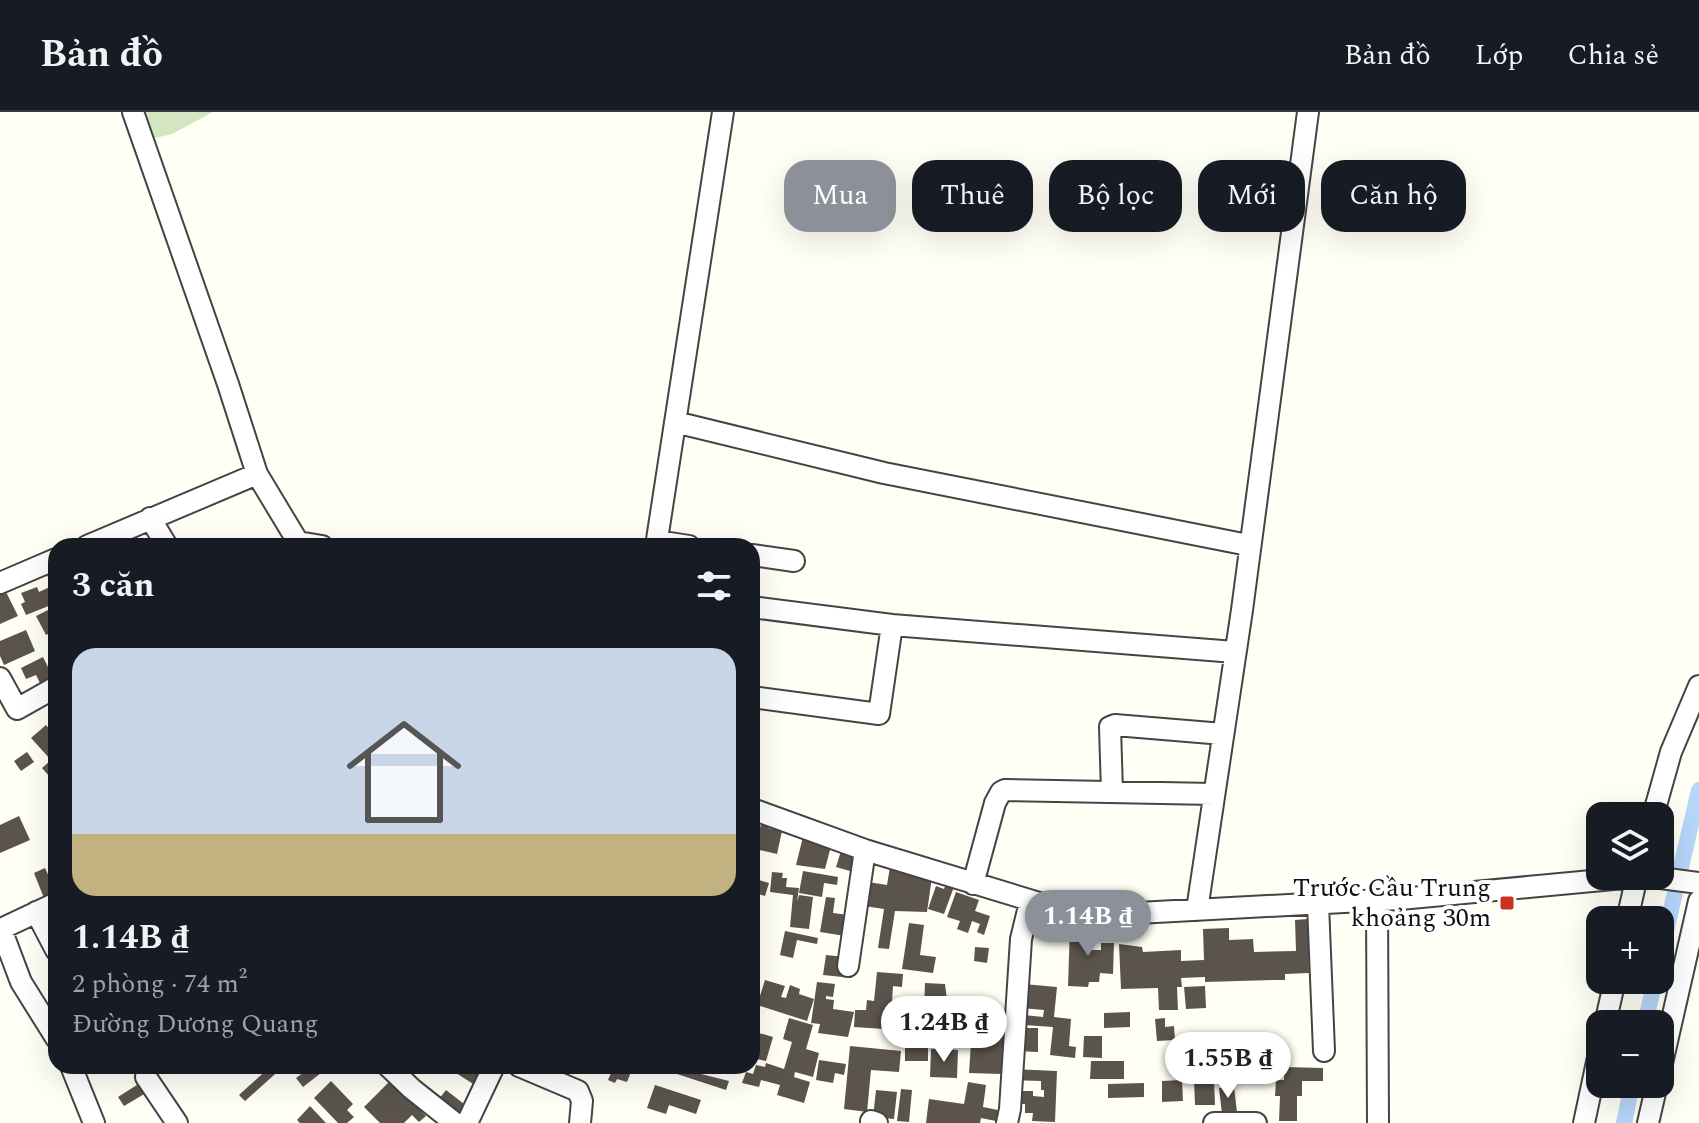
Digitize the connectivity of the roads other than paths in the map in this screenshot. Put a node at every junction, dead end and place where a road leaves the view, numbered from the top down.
1 (133, 112) edge
2 (723, 112) edge
3 (1308, 112) edge
4 (675, 422) junction
5 (257, 474) junction
6 (150, 518) junction
7 (105, 538) edge
8 (162, 538) edge
9 (291, 538) edge
10 (657, 538) edge
11 (1248, 545) junction
12 (760, 556) edge
13 (794, 561) dead end
14 (48, 562) edge
15 (0, 583) edge
16 (760, 608) edge
17 (892, 625) junction
18 (1235, 652) junction
19 (0, 678) edge
20 (1699, 686) edge
21 (48, 692) edge
22 (760, 698) edge
23 (1223, 734) junction
24 (1112, 792) junction
25 (1214, 794) junction
26 (1657, 802) edge
27 (760, 812) edge
28 (865, 850) junction
29 (1586, 881) edge
30 (1674, 883) edge
31 (973, 884) junction
32 (1698, 889) edge
33 (1377, 900) junction
34 (1030, 902) junction
35 (1318, 904) junction
36 (48, 907) edge
37 (1197, 910) junction
38 (36, 912) junction
39 (1696, 924) edge
40 (48, 935) edge
41 (848, 966) dead end
42 (1674, 1014) edge
43 (48, 1025) edge
44 (1324, 1051) dead end
45 (74, 1074) edge
46 (396, 1074) edge
47 (490, 1074) edge
48 (538, 1074) edge
49 (146, 1077) dead end
50 (1589, 1098) edge
51 (1654, 1098) edge
52 (94, 1123) edge
53 (177, 1123) edge
54 (455, 1123) edge
55 (467, 1123) edge
56 (580, 1123) edge
57 (1007, 1123) edge
58 (1214, 1123) edge
59 (1256, 1123) edge
60 (1378, 1123) edge
61 (1584, 1123) edge
62 (1648, 1123) edge

1 - 5 street
2 - 4 street
3 - 11 street
4 - 10 street
4 - 11 street
5 - 6 street
5 - 9 street
6 - 7 street
6 - 8 street
11 - 18 street
12 - 13 street
14 - 15 street
16 - 17 street
17 - 18 street
17 - 22 street
18 - 23 street
19 - 21 street
20 - 26 street
23 - 24 street
23 - 25 street
24 - 25 street
24 - 31 street
25 - 37 street
27 - 28 street
28 - 31 street
28 - 41 street
29 - 33 street
30 - 32 street
31 - 34 street
32 - 39 street
33 - 35 street
33 - 60 street
34 - 37 street
34 - 57 street
35 - 37 street
35 - 44 street
36 - 38 street
38 - 40 street
38 - 43 street
39 - 42 street
45 - 52 street
46 - 54 street
47 - 55 street
48 - 56 street
49 - 53 street
50 - 61 street
51 - 62 street
58 - 59 street

